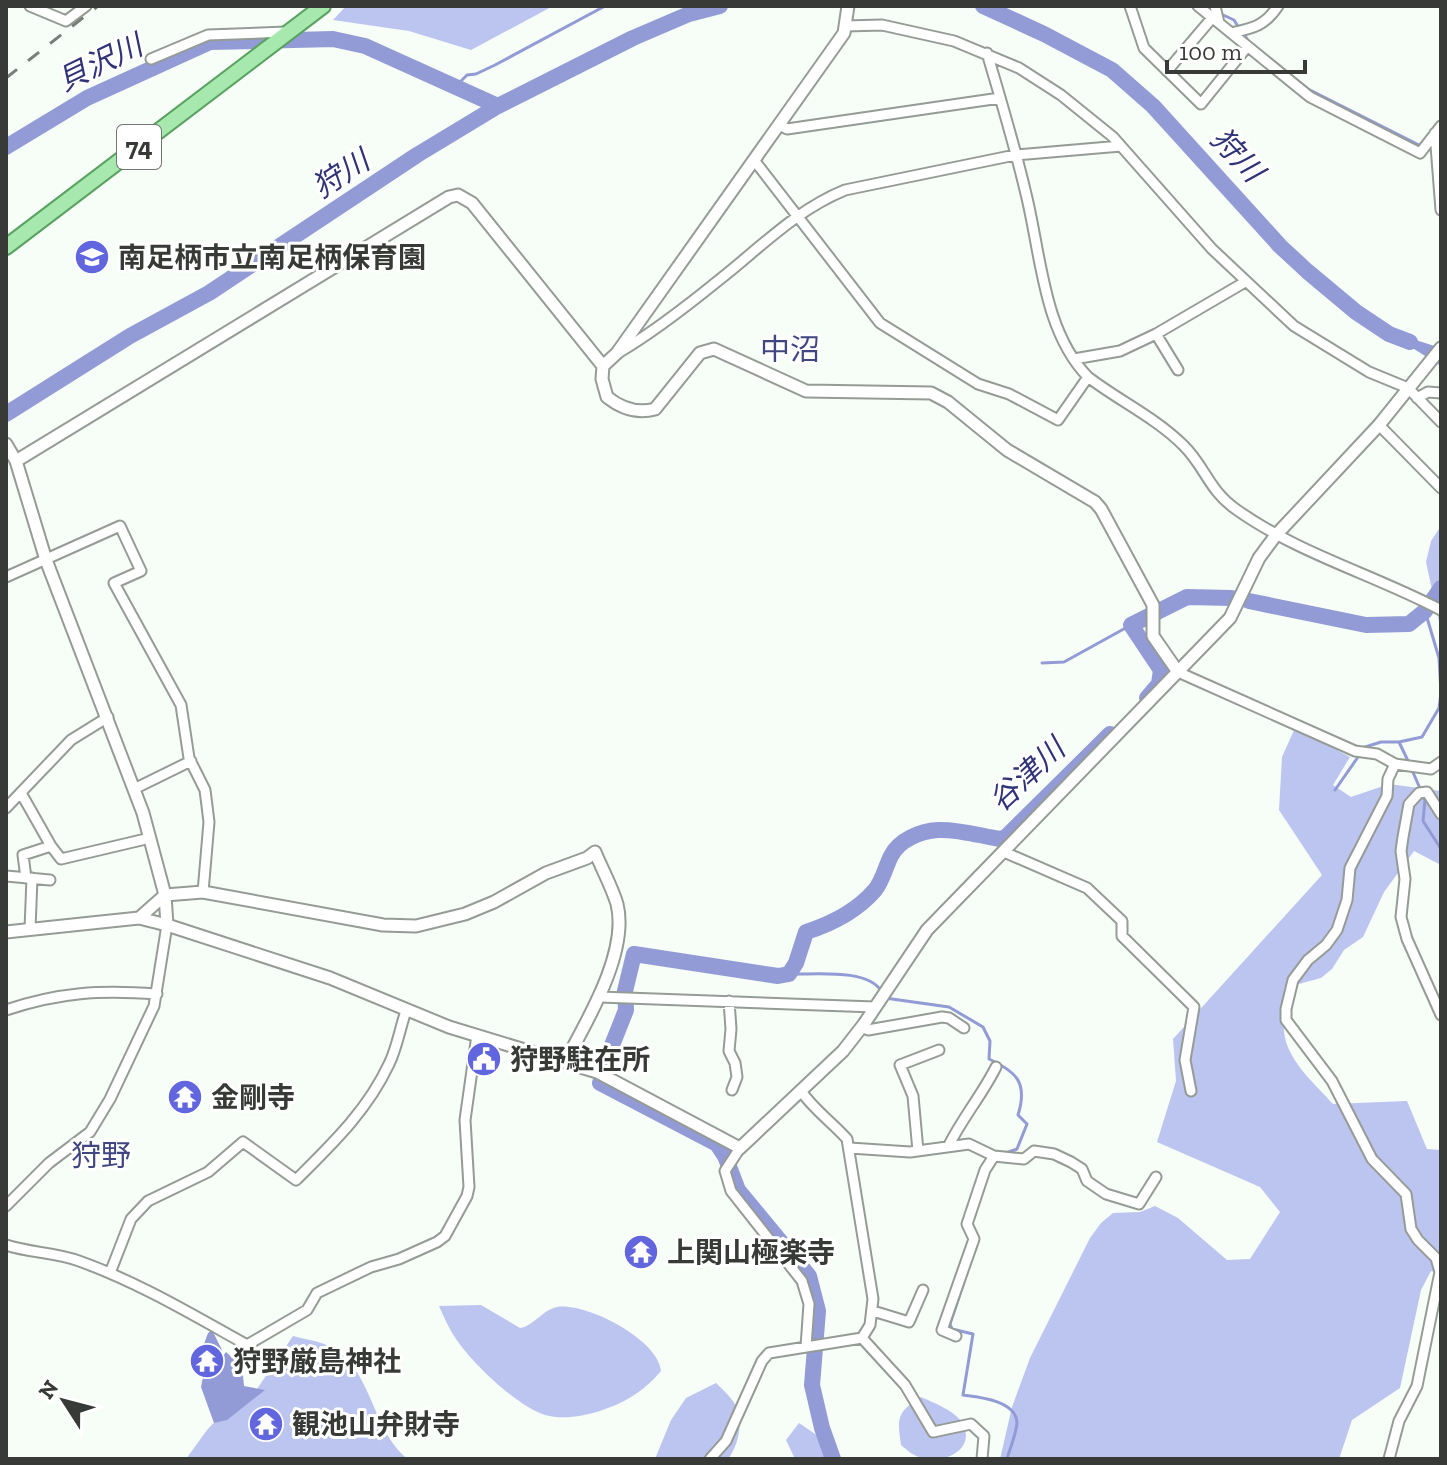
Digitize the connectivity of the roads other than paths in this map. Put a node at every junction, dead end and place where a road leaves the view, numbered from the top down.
1 (30, 6) edge
2 (86, 6) edge
3 (323, 6) edge
4 (848, 6) edge
5 (1130, 6) edge
6 (1198, 6) edge
7 (1215, 6) edge
8 (1278, 6) edge
9 (1215, 21) junction
10 (846, 26) junction
11 (287, 32) junction
12 (1231, 33) junction
13 (1247, 47) junction
14 (987, 53) junction
15 (151, 59) dead end
16 (1167, 71) junction
17 (1000, 98) junction
18 (779, 125) junction
19 (1438, 130) edge
20 (1121, 146) junction
21 (1015, 155) junction
22 (754, 160) junction
23 (1441, 210) edge
24 (798, 214) junction
25 (6, 247) edge
26 (1245, 282) junction
27 (1156, 334) junction
28 (1441, 348) edge
29 (617, 353) junction
30 (1074, 359) junction
31 (603, 366) junction
32 (1178, 370) dead end
33 (1088, 377) junction
34 (1408, 388) junction
35 (1441, 393) edge
36 (1417, 398) junction
37 (1441, 422) edge
38 (1379, 425) junction
39 (6, 444) edge
40 (14, 458) junction
41 (1440, 484) edge
42 (1276, 535) junction
43 (46, 560) junction
44 (6, 577) edge
45 (1441, 610) edge
46 (1178, 672) junction
47 (108, 717) junction
48 (191, 761) junction
49 (1441, 762) edge
50 (1395, 764) junction
51 (134, 789) junction
52 (21, 793) junction
53 (6, 808) edge
54 (1441, 814) edge
55 (150, 838) junction
56 (51, 846) junction
57 (1004, 852) junction
58 (6, 876) edge
59 (29, 878) junction
60 (50, 880) dead end
61 (203, 892) junction
62 (165, 895) junction
63 (139, 918) junction
64 (167, 925) junction
65 (30, 929) junction
66 (6, 932) edge
67 (157, 994) junction
68 (600, 997) junction
69 (729, 1001) junction
70 (875, 1007) junction
71 (6, 1010) edge
72 (406, 1011) junction
73 (1441, 1015) edge
74 (862, 1027) junction
75 (964, 1028) dead end
76 (477, 1035) junction
77 (939, 1050) dead end
78 (565, 1062) junction
79 (996, 1067) dead end
80 (732, 1090) dead end
81 (801, 1091) junction
82 (1191, 1091) dead end
83 (949, 1145) junction
84 (740, 1148) junction
85 (850, 1148) junction
86 (918, 1151) junction
87 (994, 1156) junction
88 (1156, 1177) dead end
89 (6, 1206) edge
90 (6, 1245) edge
91 (110, 1273) junction
92 (923, 1290) dead end
93 (873, 1311) junction
94 (956, 1336) dead end
95 (862, 1338) junction
96 (806, 1347) junction
97 (710, 1459) edge
98 (982, 1459) edge
99 (1389, 1459) edge

1 - 2 street
3 - 11 main road, 74
4 - 10 street
5 - 16 street
6 - 9 street
7 - 9 street
8 - 12 street
9 - 12 street
9 - 16 street
10 - 14 street
10 - 18 street
11 - 15 street
11 - 25 main road, 74
12 - 13 street
13 - 16 street
13 - 19 street
14 - 17 street
14 - 20 street
17 - 18 street
17 - 21 street
18 - 22 street
19 - 23 street
20 - 21 street
20 - 26 street
21 - 24 street
21 - 30 street
22 - 24 street
22 - 29 street
24 - 29 street
24 - 33 street
26 - 27 street
26 - 34 street
27 - 30 street
27 - 32 street
28 - 34 street
29 - 31 street
30 - 33 street
31 - 40 street
31 - 46 street
33 - 42 street
34 - 36 street
34 - 38 street
35 - 36 street
36 - 37 street
38 - 41 street
38 - 42 street
39 - 40 street
40 - 43 street
42 - 45 street
42 - 46 street
43 - 44 street
43 - 47 street
43 - 48 street
46 - 50 street
46 - 57 street
47 - 51 street
47 - 52 street
48 - 51 street
48 - 61 street
49 - 50 street
50 - 99 street
51 - 55 street
52 - 53 street
52 - 56 street
54 - 73 street
55 - 56 street
55 - 62 street
56 - 59 street
57 - 70 street
57 - 82 street
58 - 59 street
59 - 60 street
59 - 65 street
61 - 62 street
61 - 68 street
62 - 63 street
62 - 64 street
63 - 64 street
63 - 65 street
64 - 67 street
64 - 72 street
65 - 66 street
67 - 71 street
67 - 89 street
68 - 69 street
68 - 78 street
69 - 70 street
69 - 80 street
70 - 74 street
72 - 76 street
72 - 91 street
74 - 75 street
74 - 81 street
76 - 78 street
76 - 91 street
77 - 86 street
78 - 84 street
79 - 83 street
81 - 84 street
81 - 85 street
83 - 86 street
83 - 87 street
84 - 96 street
85 - 86 street
85 - 93 street
87 - 88 street
87 - 94 street
90 - 91 street
92 - 93 street
93 - 95 street
95 - 96 street
95 - 98 street
96 - 97 street

